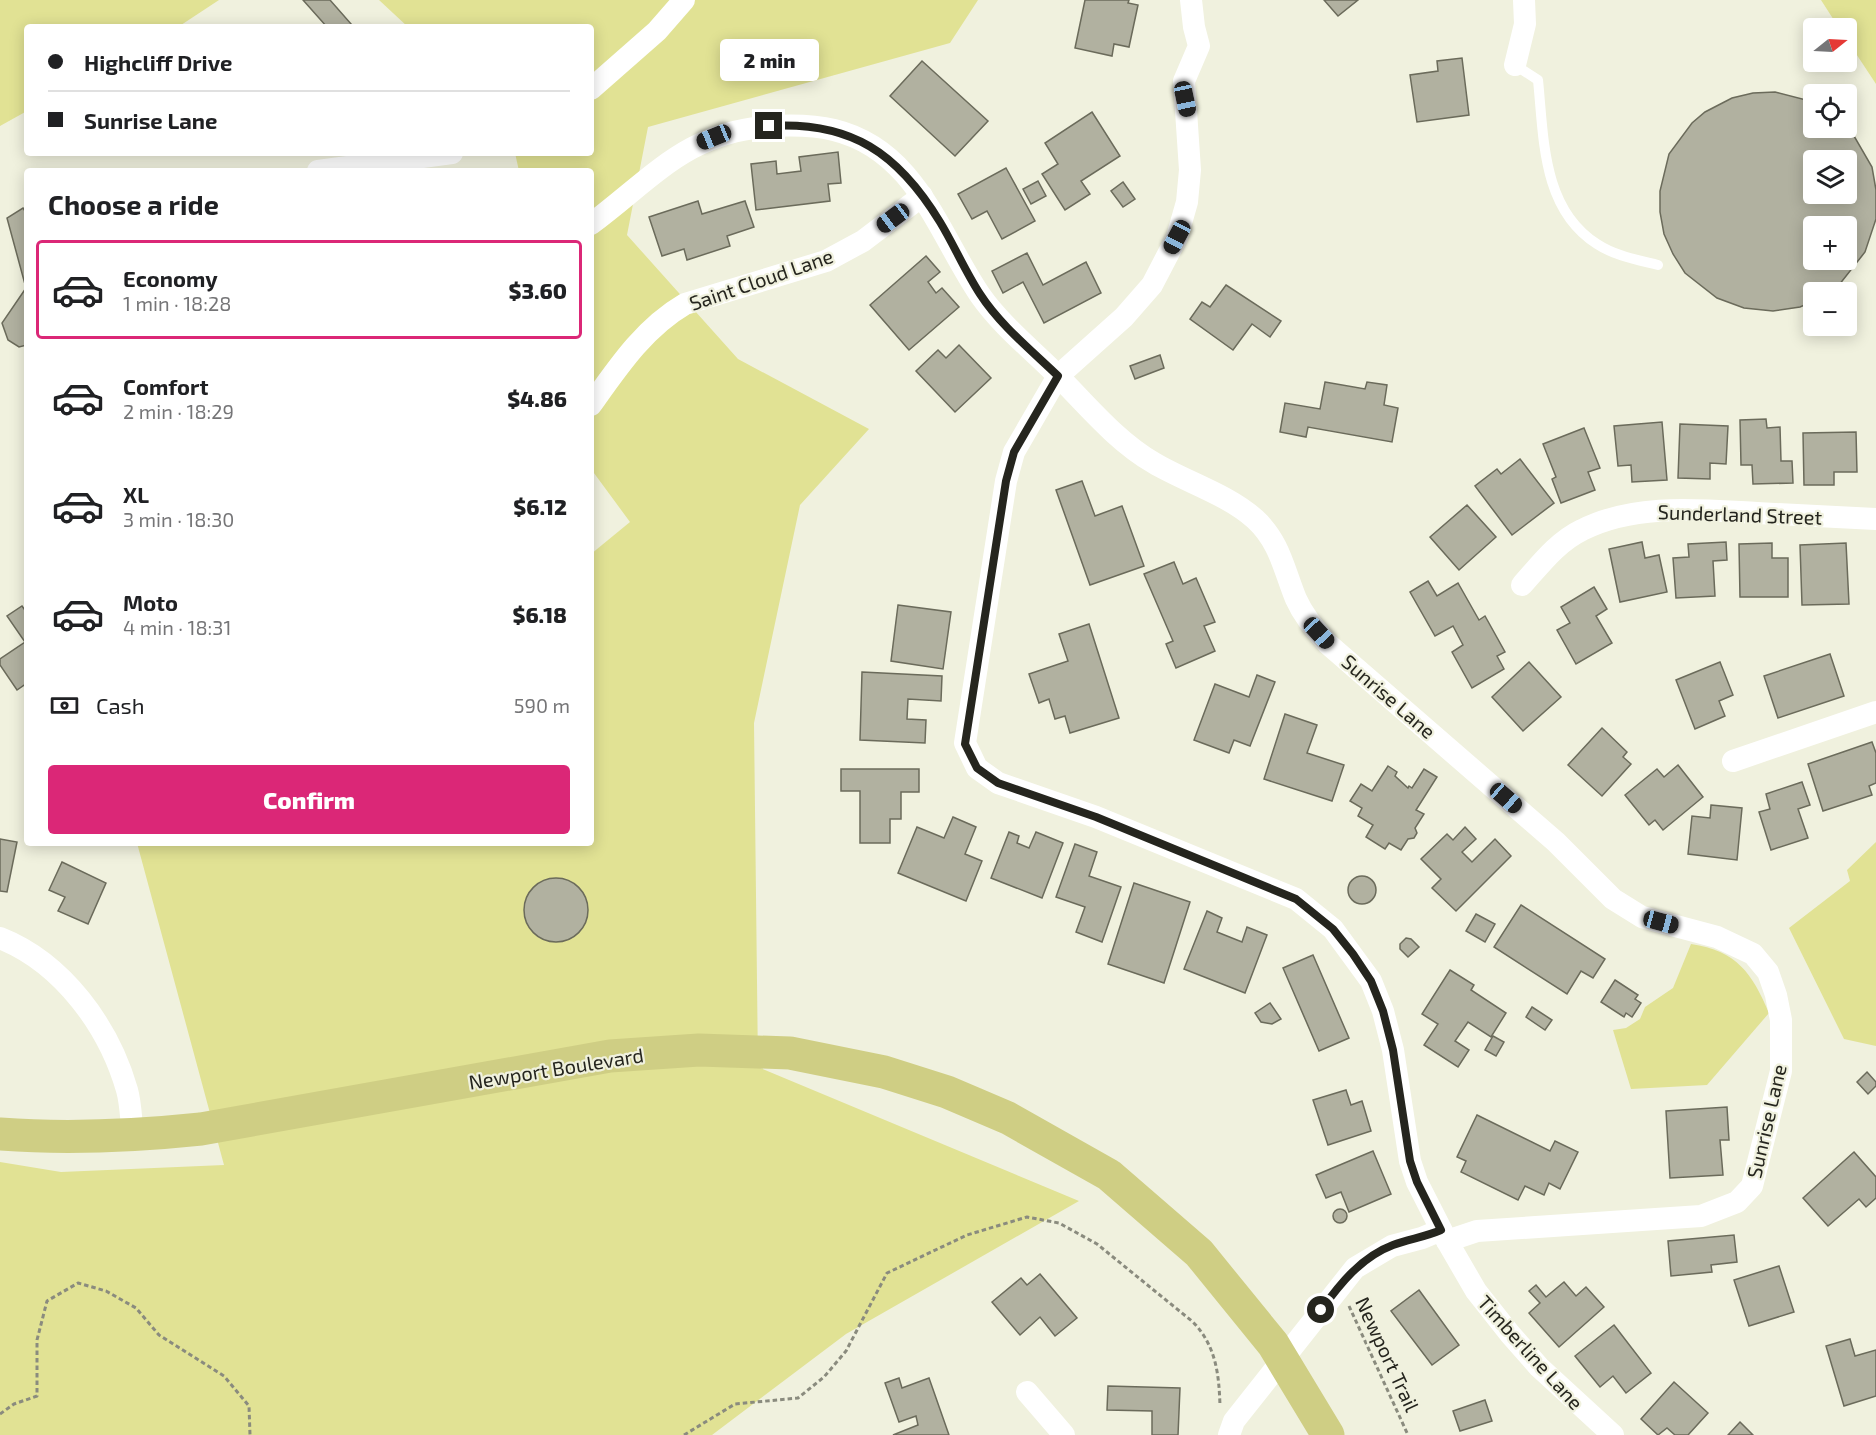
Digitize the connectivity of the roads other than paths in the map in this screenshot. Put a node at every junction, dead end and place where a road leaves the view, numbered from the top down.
1 (684, 0) edge
2 (1191, 0) edge
3 (1524, 0) edge
4 (1515, 65) joint
5 (594, 86) edge
6 (430, 156) edge
7 (340, 168) edge
8 (922, 196) junction
9 (594, 222) edge
10 (1658, 266) dead end
11 (1058, 376) junction
12 (594, 401) edge
13 (1876, 519) edge
14 (1522, 585) dead end
15 (1876, 712) edge
16 (1733, 761) dead end
17 (0, 938) edge
18 (0, 1134) edge
19 (133, 1136) junction
20 (1444, 1235) junction
21 (1027, 1392) dead end
22 (1231, 1430) edge
23 (1064, 1435) edge
24 (1328, 1435) edge
25 (1613, 1435) edge

1 - 5 street
2 - 11 street, Timberline Lane
3 - 4 street
4 - 10 lane
6 - 7 street
8 - 9 street, Sunrise Lane
8 - 11 street, Sunrise Lane
8 - 12 street, Saint Cloud Lane
11 - 20 street, Timberline Lane
11 - 20 street, Sunrise Lane
13 - 14 street, Sunderland Street
15 - 16 street
17 - 19 street
18 - 19 main road, Newport Boulevard
19 - 24 main road, Newport Boulevard
20 - 22 street, Sunrise Lane
20 - 25 street, Timberline Lane
21 - 23 street

